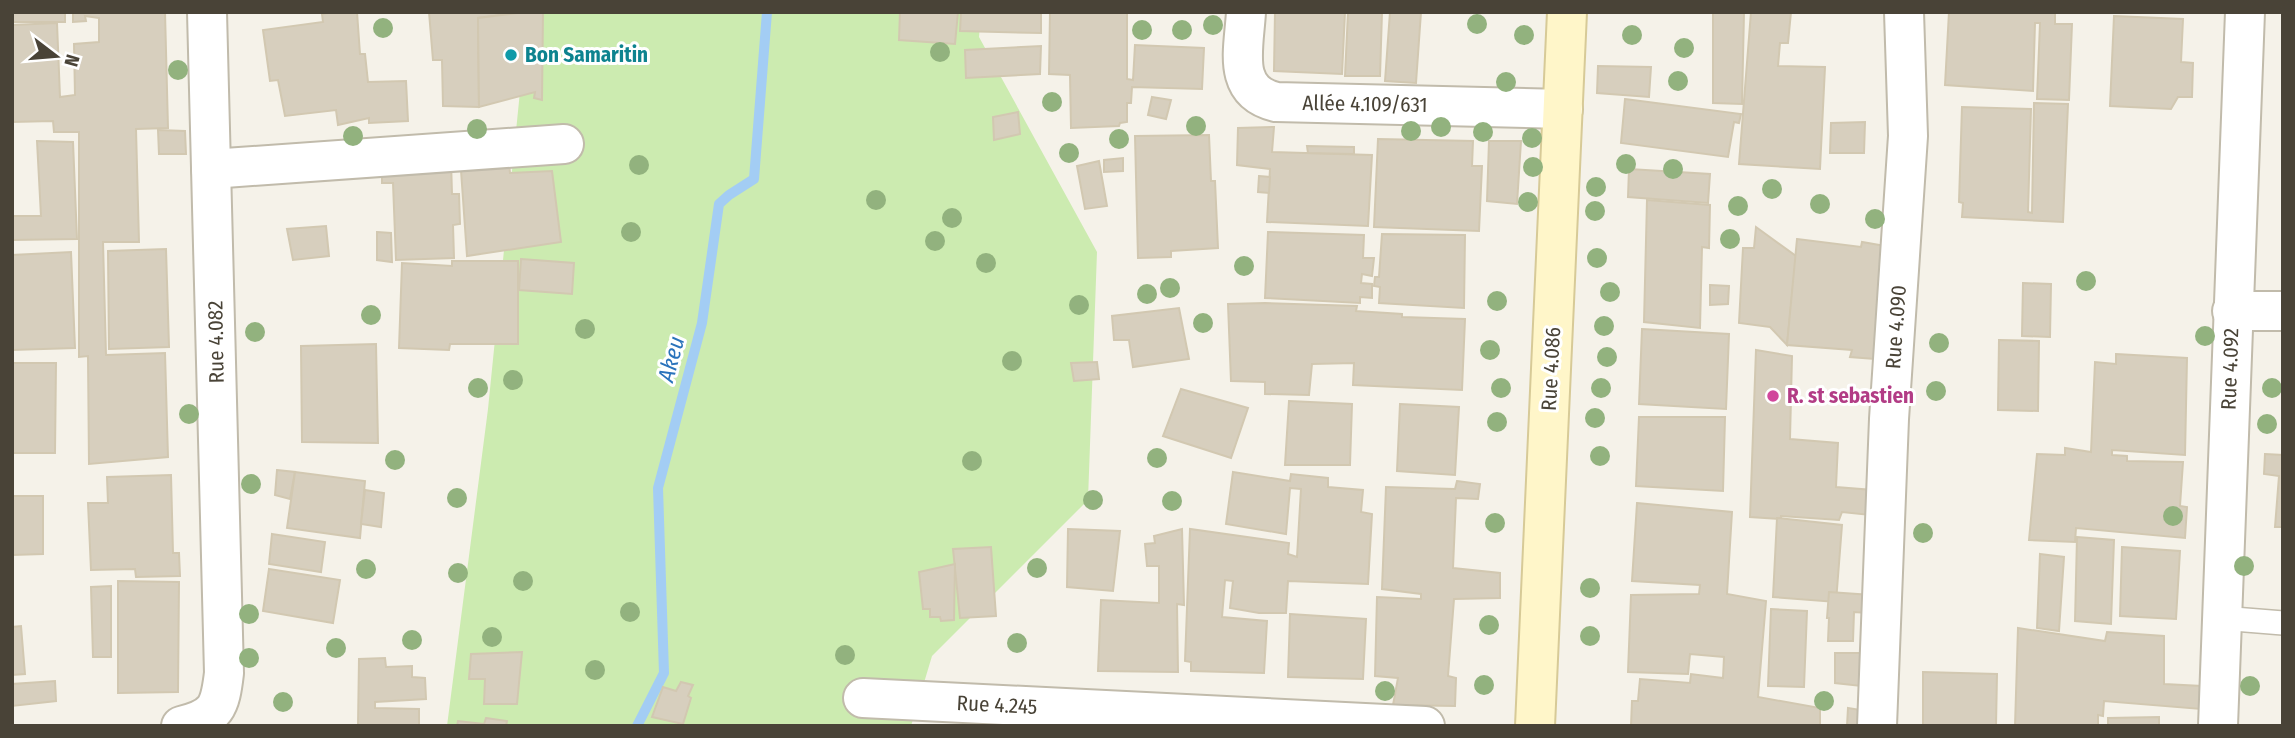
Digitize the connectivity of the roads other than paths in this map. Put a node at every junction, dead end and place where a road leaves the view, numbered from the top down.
1 (207, 12) edge
2 (1246, 12) edge
3 (1567, 12) edge
4 (1904, 12) edge
5 (2245, 12) edge
6 (1563, 109) junction
7 (564, 144) dead end
8 (211, 169) junction
9 (2232, 311) junction
10 (2283, 311) edge
11 (2221, 618) junction
12 (2283, 623) edge
13 (863, 698) dead end
14 (181, 726) edge
15 (1425, 726) edge
16 (1535, 726) edge
17 (1877, 726) edge
18 (2218, 726) edge

1 - 8 street, Rue 4.082
2 - 6 street, Allée 4.109/631
3 - 6 street, Rue 4.086
4 - 17 street, Rue 4.090
5 - 9 street, Rue 4.092
6 - 16 street, Rue 4.086
7 - 8 street
8 - 14 street, Rue 4.082
9 - 10 street
9 - 11 street, Rue 4.092
11 - 12 lane
11 - 18 street, Rue 4.092
13 - 15 street, Rue 4.245

